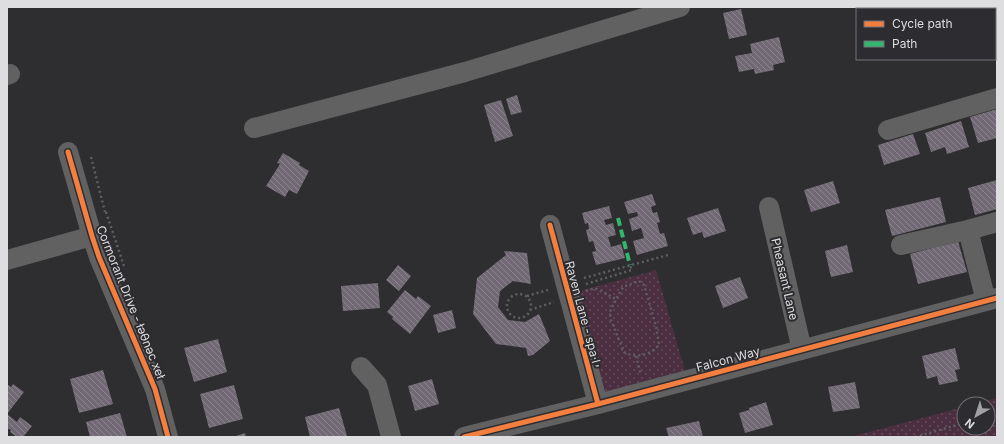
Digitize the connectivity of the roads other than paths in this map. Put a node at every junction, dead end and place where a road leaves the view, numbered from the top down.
1 (680, 7) edge
2 (997, 98) edge
3 (254, 128) dead end
4 (888, 130) dead end
5 (68, 152) dead end
6 (769, 207) dead end
7 (997, 222) edge
8 (550, 225) dead end
9 (968, 230) junction
10 (92, 236) junction
11 (901, 245) dead end
12 (7, 260) edge
13 (991, 300) edge
14 (802, 350) junction
15 (361, 367) dead end
16 (598, 404) junction
17 (168, 437) edge
18 (391, 437) edge
19 (464, 437) edge

1 - 3 street
2 - 4 street
5 - 10 street, Cormorant Drive - łəθnəc xeł
6 - 14 street, Pheasant Lane
7 - 9 street
8 - 16 street, Raven Lane - spa·l̓
9 - 11 street
9 - 13 street
10 - 12 street
10 - 17 street, Cormorant Drive - łəθnəc xeł
13 - 14 street, Falcon Way
14 - 16 street, Falcon Way
15 - 18 street
16 - 19 street, Falcon Way

